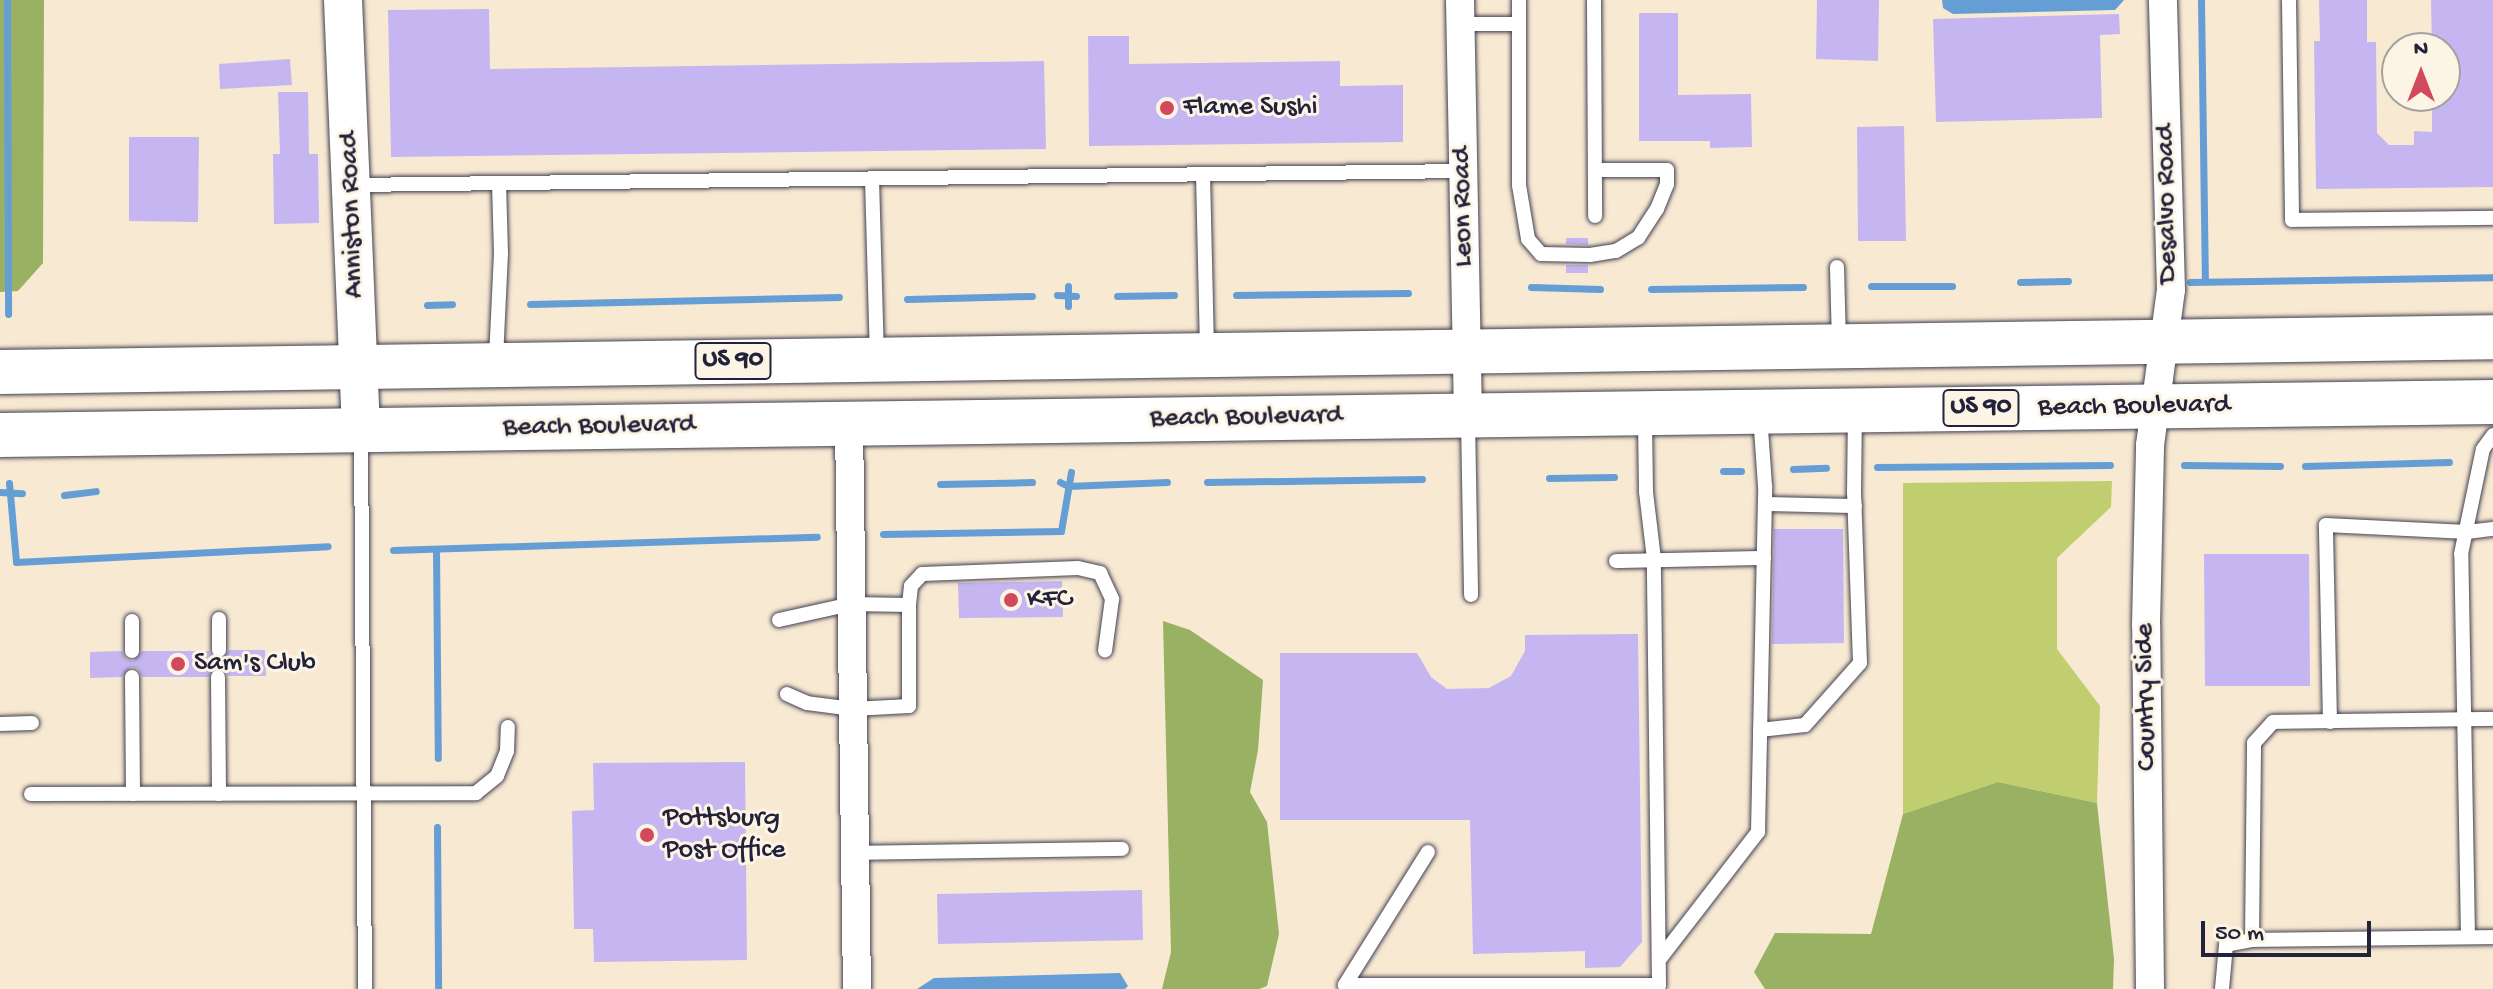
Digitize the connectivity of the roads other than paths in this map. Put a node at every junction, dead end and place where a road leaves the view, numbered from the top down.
1 (343, 0) edge
2 (1519, 0) edge
3 (1594, 0) edge
4 (2163, 0) edge
5 (2289, 0) edge
6 (1461, 12) edge
7 (1518, 24) junction
8 (1595, 170) junction
9 (1463, 171) junction
10 (1203, 174) junction
11 (872, 179) junction
12 (499, 183) junction
13 (352, 185) junction
14 (1595, 216) dead end
15 (2493, 218) edge
16 (1837, 267) dead end
17 (2493, 337) edge
18 (2166, 343) junction
19 (1839, 346) junction
20 (1466, 351) junction
21 (1207, 354) junction
22 (877, 359) junction
23 (495, 364) junction
24 (359, 366) junction
25 (0, 372) edge
26 (2493, 402) edge
27 (2156, 406) junction
28 (1855, 410) junction
29 (1759, 411) junction
30 (1645, 413) junction
31 (1468, 415) junction
32 (849, 424) junction
33 (361, 430) junction
34 (0, 435) edge
35 (2493, 435) edge
36 (1765, 504) junction
37 (1855, 506) junction
38 (2493, 529) edge
39 (2467, 532) junction
40 (1764, 558) junction
41 (1654, 559) junction
42 (1616, 561) dead end
43 (1471, 595) dead end
44 (851, 604) junction
45 (909, 605) junction
46 (219, 619) dead end
47 (779, 620) dead end
48 (132, 621) dead end
49 (219, 650) dead end
50 (132, 651) dead end
51 (1105, 651) dead end
52 (132, 677) dead end
53 (218, 677) dead end
54 (787, 694) dead end
55 (853, 709) junction
56 (2493, 719) edge
57 (2463, 720) junction
58 (2330, 722) junction
59 (32, 723) dead end
60 (0, 724) edge
61 (508, 727) dead end
62 (1760, 730) junction
63 (362, 793) junction
64 (31, 794) dead end
65 (133, 794) junction
66 (219, 794) junction
67 (1122, 849) dead end
68 (1428, 852) dead end
69 (855, 853) junction
70 (2468, 937) junction
71 (2493, 937) edge
72 (2252, 940) junction
73 (1659, 960) junction
74 (365, 989) edge
75 (857, 989) edge
76 (2150, 989) edge
77 (2222, 989) edge

1 - 13 street, Anniston Road
2 - 7 lane
3 - 8 lane
4 - 18 street, Desalvo Road
5 - 15 lane
6 - 7 lane
6 - 9 street, Leon Road
7 - 8 lane
8 - 14 lane
9 - 10 lane
9 - 20 street, Leon Road
10 - 11 lane
10 - 21 lane
11 - 12 lane
11 - 22 lane
12 - 13 lane
12 - 23 lane
13 - 24 street, Anniston Road
16 - 19 lane
17 - 18 highway, US 90
18 - 19 highway, US 90
18 - 27 street, Desalvo Road
19 - 20 highway, US 90
20 - 21 highway, US 90
20 - 31 street, Leon Road
21 - 22 highway, US 90
22 - 23 highway, US 90
23 - 24 highway, US 90
24 - 25 highway, US 90
24 - 33 street, Anniston Road
26 - 27 highway, Beach Boulevard / US 90
27 - 28 highway, Beach Boulevard / US 90
27 - 76 street, Country Side
28 - 29 highway, Beach Boulevard / US 90
28 - 37 lane
29 - 30 highway, Beach Boulevard / US 90
29 - 36 lane
30 - 31 highway, Beach Boulevard / US 90
30 - 41 lane
31 - 32 highway, Beach Boulevard / US 90
31 - 43 lane
32 - 33 highway, Beach Boulevard / US 90
32 - 44 street
33 - 34 highway, Beach Boulevard / US 90
33 - 63 lane
35 - 39 lane
36 - 37 lane
36 - 40 lane
37 - 62 lane
38 - 39 lane
39 - 57 lane
39 - 58 lane
40 - 41 lane
40 - 62 lane
41 - 42 lane
41 - 73 lane
44 - 45 lane
44 - 47 lane
44 - 55 street
45 - 51 lane
45 - 55 lane
46 - 49 lane
48 - 50 lane
52 - 65 lane
53 - 66 lane
54 - 55 lane
55 - 69 street
56 - 57 lane
57 - 58 lane
57 - 70 lane
58 - 72 lane
59 - 60 lane
61 - 63 lane
62 - 73 lane
63 - 66 lane
63 - 74 lane
64 - 65 lane
65 - 66 lane
67 - 69 lane
68 - 73 lane
69 - 75 street
70 - 71 lane
70 - 72 lane
72 - 77 lane

